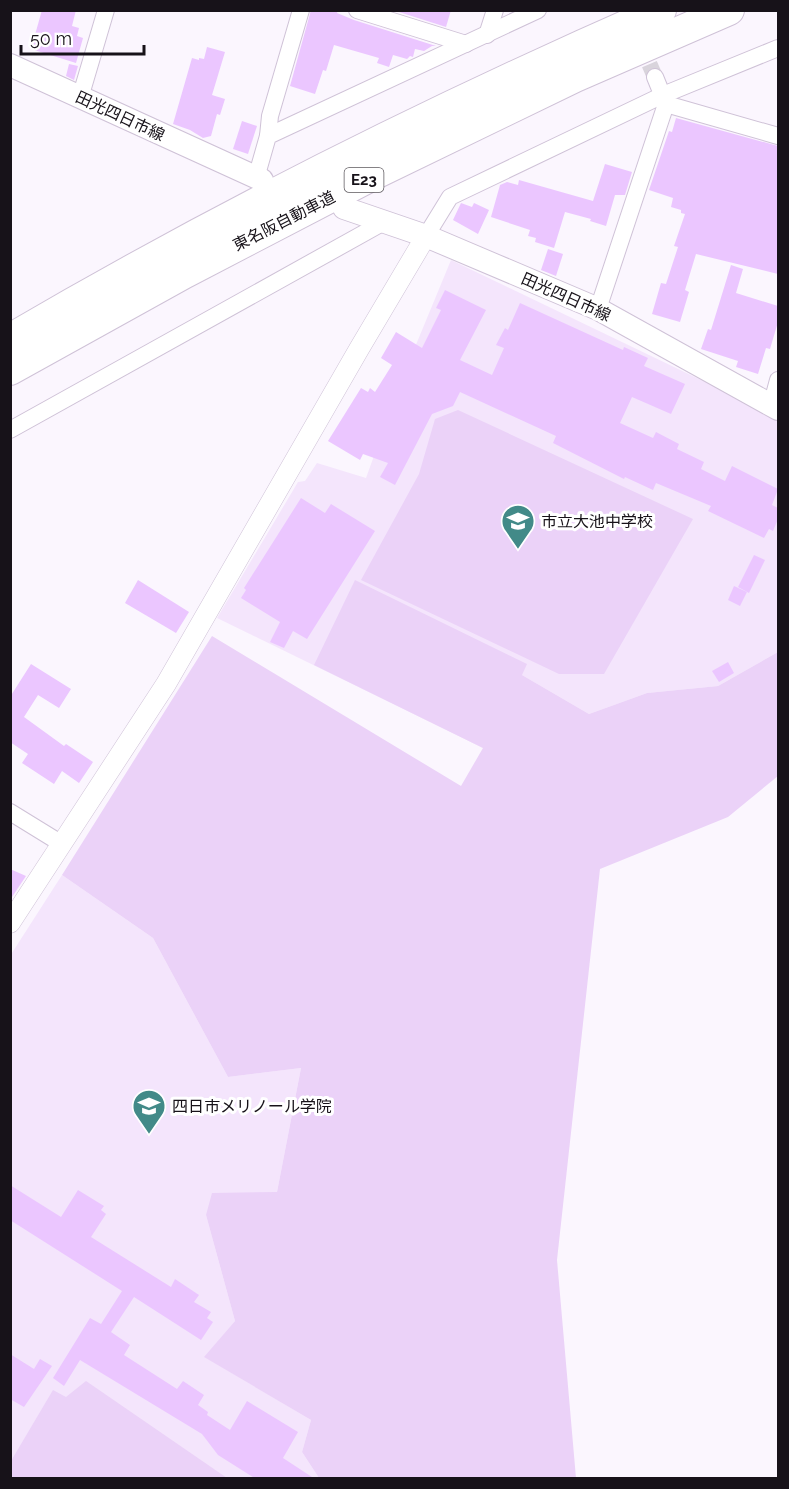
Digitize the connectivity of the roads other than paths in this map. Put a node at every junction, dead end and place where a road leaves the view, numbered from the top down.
1 (106, 10) edge
2 (301, 10) edge
3 (357, 10) edge
4 (495, 10) edge
5 (538, 10) edge
6 (662, 10) edge
7 (729, 10) edge
8 (487, 35) junction
9 (466, 44) junction
10 (778, 48) edge
11 (10, 65) edge
12 (655, 77) tunnel mouth
13 (80, 98) junction
14 (664, 100) junction
15 (268, 136) junction
16 (778, 136) edge
17 (259, 179) joint
18 (344, 208) dead end
19 (384, 222) junction
20 (426, 236) junction
21 (598, 309) junction
22 (10, 339) edge
23 (10, 370) edge
24 (778, 380) edge
25 (775, 407) edge
26 (10, 430) edge
27 (10, 812) edge
28 (62, 844) junction
29 (10, 923) edge

1 - 13 street
2 - 15 street
3 - 9 street
4 - 8 street
5 - 8 street
6 - 22 highway, 東名阪自動車道 / E23
7 - 23 highway, 東名阪自動車道 / E23
8 - 9 street
9 - 15 street
10 - 14 street
11 - 13 main road, 田光四日市線
12 - 14 street
13 - 17 main road, 田光四日市線
14 - 16 street
14 - 20 street
14 - 21 street
15 - 17 street
18 - 19 main road, 田光四日市線
19 - 20 main road, 田光四日市線
19 - 26 street
20 - 21 main road, 田光四日市線
20 - 28 street
21 - 25 main road, 田光四日市線
24 - 25 street
27 - 28 street
28 - 29 street

